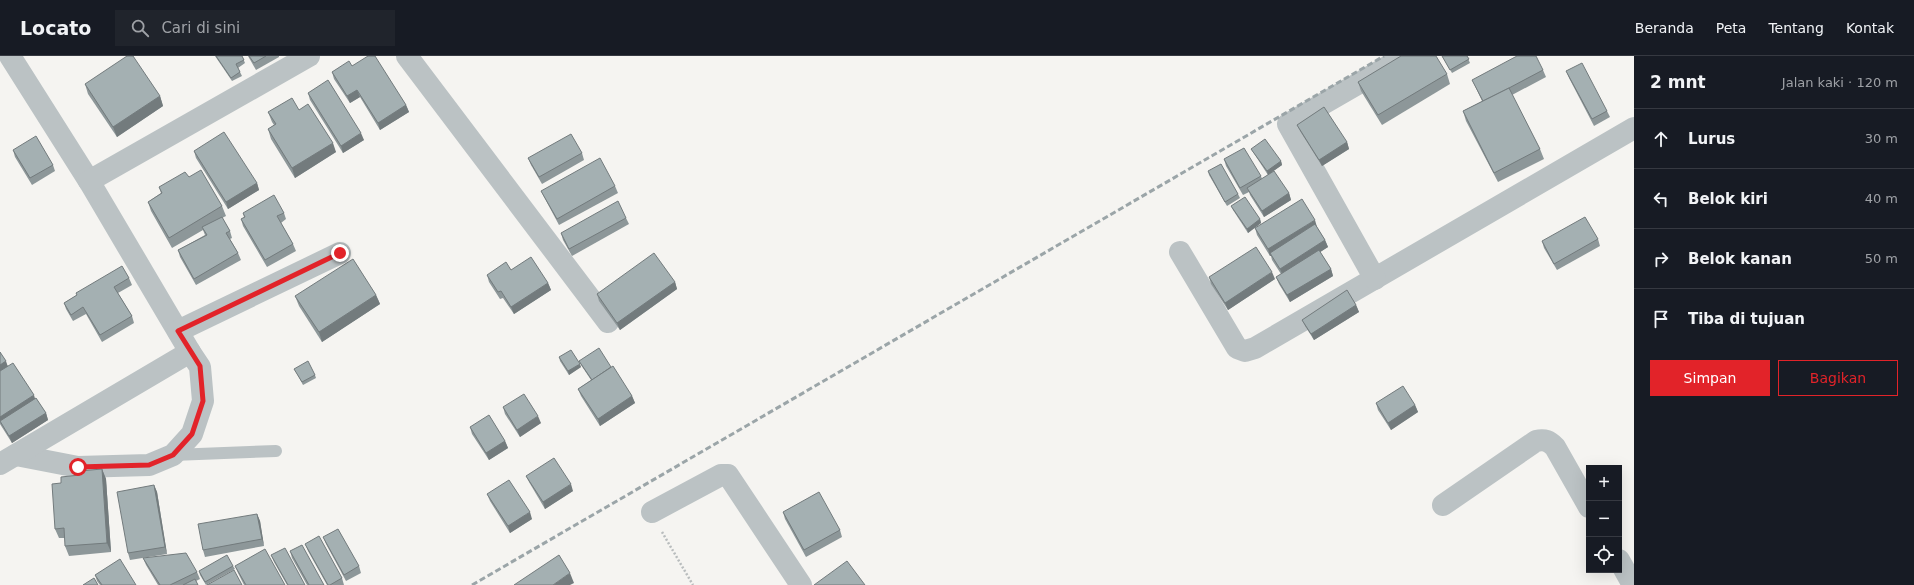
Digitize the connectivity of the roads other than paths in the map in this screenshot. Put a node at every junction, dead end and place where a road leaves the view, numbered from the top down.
1 (10, 56) edge
2 (309, 56) edge
3 (407, 56) edge
4 (1406, 56) edge
5 (1634, 128) edge
6 (89, 181) junction
7 (1180, 252) dead end
8 (340, 253) dead end
9 (1375, 278) junction
10 (608, 322) edge
11 (178, 331) junction
12 (190, 352) junction
13 (276, 451) dead end
14 (173, 455) junction
15 (8, 459) edge
16 (1586, 502) edge
17 (1443, 505) dead end
18 (652, 512) road end
19 (1622, 565) edge
20 (801, 585) edge
21 (1633, 585) edge

1 - 6 street
2 - 6 street
3 - 10 street
4 - 9 street
5 - 9 street
6 - 11 street
7 - 9 street
8 - 11 street
11 - 12 street
12 - 14 street
12 - 15 street
13 - 14 lane
14 - 15 street
16 - 17 street
18 - 20 street
19 - 21 street

